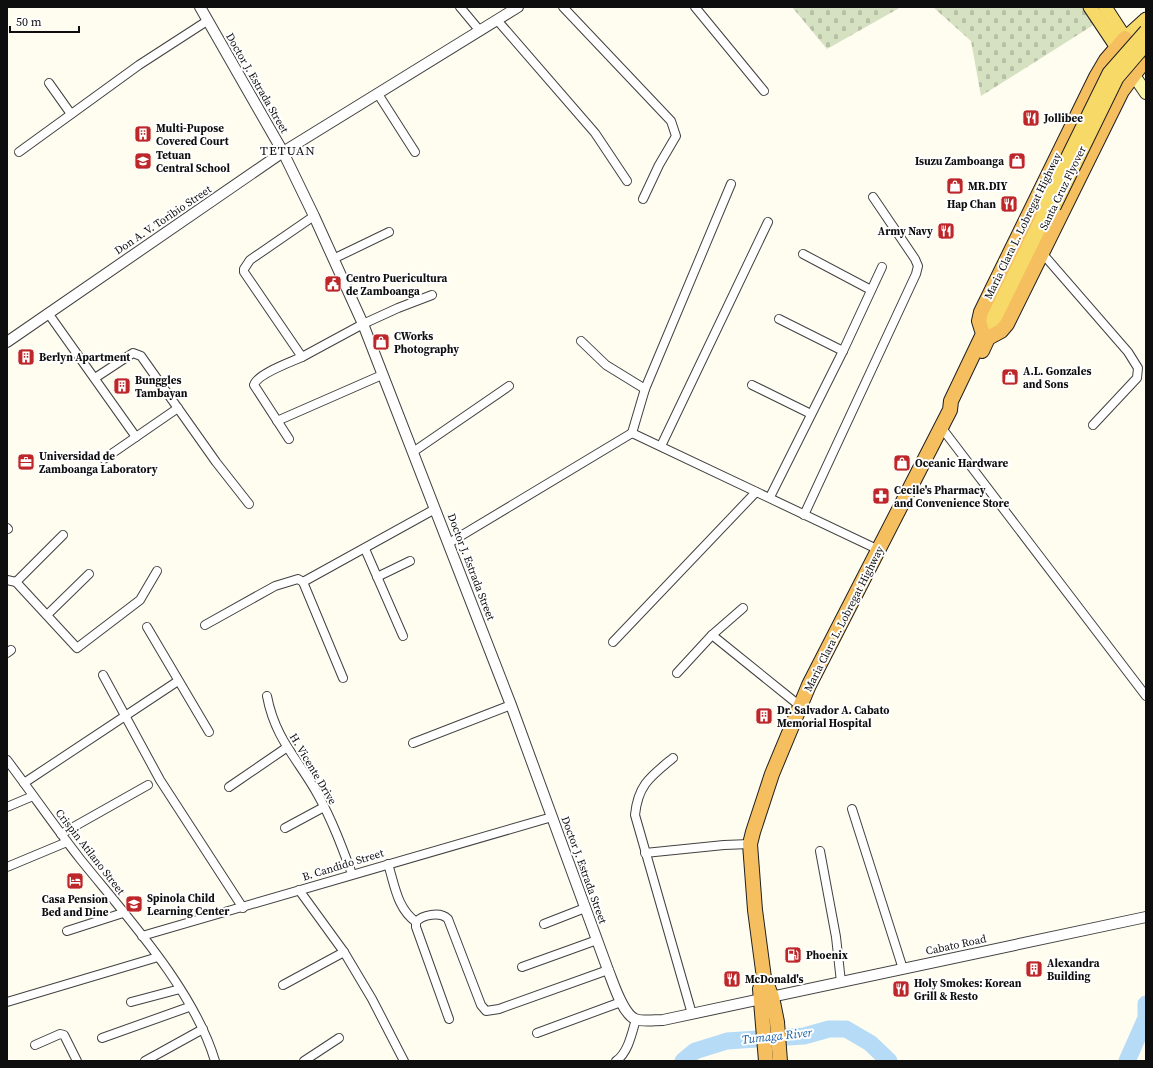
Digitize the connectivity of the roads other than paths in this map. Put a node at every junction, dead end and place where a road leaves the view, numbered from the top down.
1 (200, 7) edge
2 (460, 7) edge
3 (518, 7) edge
4 (562, 7) edge
5 (695, 7) edge
6 (1090, 7) edge
7 (1105, 7) edge
8 (1146, 19) edge
9 (207, 20) junction
10 (498, 20) junction
11 (480, 31) junction
12 (1146, 31) edge
13 (1121, 42) junction
14 (1146, 44) edge
15 (1142, 67) edge
16 (49, 83) dead end
17 (764, 91) dead end
18 (1089, 91) junction
19 (1146, 93) edge
20 (378, 94) junction
21 (1115, 103) junction
22 (71, 114) junction
23 (1068, 134) junction
24 (1094, 146) junction
25 (19, 152) dead end
26 (283, 152) junction
27 (415, 152) dead end
28 (1047, 177) junction
29 (628, 181) dead end
30 (731, 184) dead end
31 (1073, 190) junction
32 (873, 197) dead end
33 (643, 199) dead end
34 (1050, 205) junction
35 (314, 216) junction
36 (768, 222) dead end
37 (389, 232) dead end
38 (1042, 253) junction
39 (803, 254) dead end
40 (333, 259) junction
41 (882, 267) dead end
42 (871, 290) junction
43 (432, 296) dead end
44 (48, 313) junction
45 (779, 319) dead end
46 (363, 324) junction
47 (986, 336) junction
48 (581, 341) dead end
49 (7, 342) edge
50 (843, 351) junction
51 (302, 356) junction
52 (382, 375) junction
53 (95, 378) junction
54 (752, 385) dead end
55 (508, 386) dead end
56 (645, 389) junction
57 (178, 408) junction
58 (811, 414) junction
59 (945, 418) junction
60 (277, 421) junction
61 (1093, 426) dead end
62 (632, 433) junction
63 (136, 437) junction
64 (289, 439) dead end
65 (661, 446) junction
66 (413, 452) junction
67 (104, 459) dead end
68 (756, 492) junction
69 (770, 497) junction
70 (249, 504) dead end
71 (435, 509) junction
72 (804, 515) junction
73 (63, 535) dead end
74 (450, 543) junction
75 (364, 549) junction
76 (879, 550) junction
77 (410, 561) dead end
78 (157, 571) dead end
79 (89, 574) dead end
80 (377, 577) junction
81 (7, 580) edge
82 (16, 582) junction
83 (303, 582) junction
84 (743, 608) dead end
85 (47, 615) junction
86 (205, 626) dead end
87 (147, 627) dead end
88 (712, 635) junction
89 (403, 636) dead end
90 (613, 642) dead end
91 (677, 673) dead end
92 (102, 675) dead end
93 (343, 678) dead end
94 (178, 681) junction
95 (267, 696) dead end
96 (1146, 696) edge
97 (511, 705) junction
98 (800, 706) junction
99 (125, 716) junction
100 (209, 732) dead end
101 (413, 743) dead end
102 (286, 748) junction
103 (673, 758) dead end
104 (7, 760) edge
105 (24, 783) junction
106 (148, 785) dead end
107 (229, 787) dead end
108 (33, 796) junction
109 (7, 807) edge
110 (324, 807) junction
111 (852, 809) dead end
112 (552, 817) junction
113 (285, 828) dead end
114 (61, 834) junction
115 (67, 842) junction
116 (750, 844) junction
117 (820, 851) dead end
118 (645, 853) junction
119 (388, 864) junction
120 (7, 867) edge
121 (352, 874) junction
122 (299, 890) junction
123 (243, 908) junction
124 (585, 908) junction
125 (123, 913) junction
126 (1146, 917) edge
127 (416, 922) junction
128 (544, 924) dead end
129 (67, 931) dead end
130 (142, 936) junction
131 (597, 940) junction
132 (344, 952) junction
133 (158, 957) junction
134 (522, 967) dead end
135 (903, 969) junction
136 (608, 970) junction
137 (841, 982) junction
138 (283, 985) dead end
139 (180, 989) junction
140 (766, 998) junction
141 (7, 1002) edge
142 (131, 1002) dead end
143 (621, 1002) junction
144 (189, 1006) junction
145 (692, 1014) junction
146 (449, 1019) dead end
147 (636, 1019) junction
148 (203, 1029) junction
149 (537, 1033) dead end
150 (102, 1038) dead end
151 (339, 1038) dead end
152 (35, 1045) dead end
153 (77, 1061) edge
154 (145, 1061) edge
155 (215, 1061) edge
156 (304, 1061) edge
157 (404, 1061) edge
158 (616, 1061) edge
159 (766, 1061) edge
160 (780, 1061) edge

1 - 9 street, Doctor J. Estrada Street
2 - 11 street
3 - 10 street, Don A. V. Toribio Street
4 - 33 street
5 - 17 street
6 - 13 main road
7 - 13 main road
8 - 13 main road
9 - 22 street
9 - 26 street, Doctor J. Estrada Street
10 - 11 street, Don A. V. Toribio Street
10 - 29 street
11 - 20 street, Don A. V. Toribio Street
12 - 34 main road, Santa Cruz Flyover, bridge
13 - 15 main road
13 - 18 highway, Maria Clara L. Lobregat Highway
14 - 34 main road, Santa Cruz Flyover, bridge
15 - 19 main road
15 - 21 highway
16 - 22 street
18 - 21 highway
18 - 23 highway, Maria Clara L. Lobregat Highway
20 - 26 street, Don A. V. Toribio Street
20 - 27 street
21 - 24 highway
22 - 25 street
23 - 24 highway
23 - 28 highway, Maria Clara L. Lobregat Highway
24 - 31 highway
26 - 35 street, Doctor J. Estrada Street
26 - 44 street, Don A. V. Toribio Street
28 - 31 highway
28 - 47 highway, Maria Clara L. Lobregat Highway
30 - 56 street
31 - 38 highway
32 - 72 street
34 - 47 main road, Santa Cruz Flyover
35 - 40 street, Doctor J. Estrada Street
35 - 51 street
36 - 65 street
37 - 40 street
38 - 47 highway
38 - 61 street
39 - 42 street
40 - 46 street, Doctor J. Estrada Street
41 - 42 street
42 - 50 street
43 - 46 street
44 - 49 street, Don A. V. Toribio Street
44 - 53 street
45 - 50 street
46 - 51 street
46 - 52 street, Doctor J. Estrada Street
47 - 59 highway, Maria Clara L. Lobregat Highway
48 - 56 street
50 - 58 street
51 - 60 street
52 - 60 street
52 - 66 street, Doctor J. Estrada Street
53 - 57 street
53 - 63 street
54 - 58 street
55 - 66 street
56 - 62 street
57 - 63 street
57 - 70 street
58 - 69 street
59 - 76 highway, Maria Clara L. Lobregat Highway
59 - 96 street
60 - 64 street
62 - 65 street
62 - 74 street
63 - 67 street
65 - 68 street
66 - 71 street, Doctor J. Estrada Street
68 - 69 street
68 - 90 street
69 - 72 street
71 - 74 street, Doctor J. Estrada Street
71 - 75 street
72 - 76 street
73 - 82 street
74 - 97 street, Doctor J. Estrada Street
75 - 80 street
75 - 83 street
76 - 98 highway, Maria Clara L. Lobregat Highway
77 - 80 street
78 - 85 street
79 - 85 street
80 - 89 street
81 - 82 street
82 - 85 street
83 - 86 street
83 - 93 street
84 - 88 street
87 - 94 street
88 - 91 street
88 - 98 street
92 - 99 street
94 - 99 street
94 - 100 street
95 - 102 street, H. Vicente Drive
97 - 101 street
97 - 112 street, Doctor J. Estrada Street
98 - 116 highway, Maria Clara L. Lobregat Highway
99 - 105 street
99 - 123 street
102 - 107 street
102 - 110 street, H. Vicente Drive
103 - 118 street
104 - 105 street, Crispin Atilano Street
105 - 108 street, Crispin Atilano Street
106 - 114 street
108 - 109 street
108 - 114 street, Crispin Atilano Street
110 - 113 street
110 - 121 street, H. Vicente Drive
111 - 135 street
112 - 119 street, B. Candido Street
112 - 124 street, Doctor J. Estrada Street
114 - 115 street, Crispin Atilano Street
115 - 120 street
115 - 125 street, Crispin Atilano Street
116 - 118 street
116 - 140 highway, Maria Clara L. Lobregat Highway
117 - 137 street
118 - 145 street
119 - 121 street, B. Candido Street
119 - 127 street
121 - 122 street, B. Candido Street
122 - 123 street, B. Candido Street
122 - 132 street
123 - 130 street, B. Candido Street
124 - 128 street
124 - 131 street, Doctor J. Estrada Street
125 - 129 street
125 - 130 street, Crispin Atilano Street
126 - 135 street, Cabato Road
127 - 136 street
127 - 146 street
130 - 133 street, Crispin Atilano Street
131 - 134 street
131 - 136 street, Doctor J. Estrada Street
132 - 138 street
132 - 157 street
133 - 139 street, Crispin Atilano Street
133 - 141 street
135 - 137 street, Cabato Road
136 - 143 street, Doctor J. Estrada Street
137 - 140 street, Cabato Road
139 - 142 street
139 - 144 street, Crispin Atilano Street
140 - 145 street
140 - 159 highway, Maria Clara L. Lobregat Highway
140 - 160 highway, Maria Clara L. Lobregat Highway
143 - 147 street, Doctor J. Estrada Street
143 - 149 street
144 - 148 street, Crispin Atilano Street
144 - 150 street
145 - 147 street
147 - 158 street
148 - 154 street
148 - 155 street, Crispin Atilano Street
151 - 156 street
152 - 153 street

